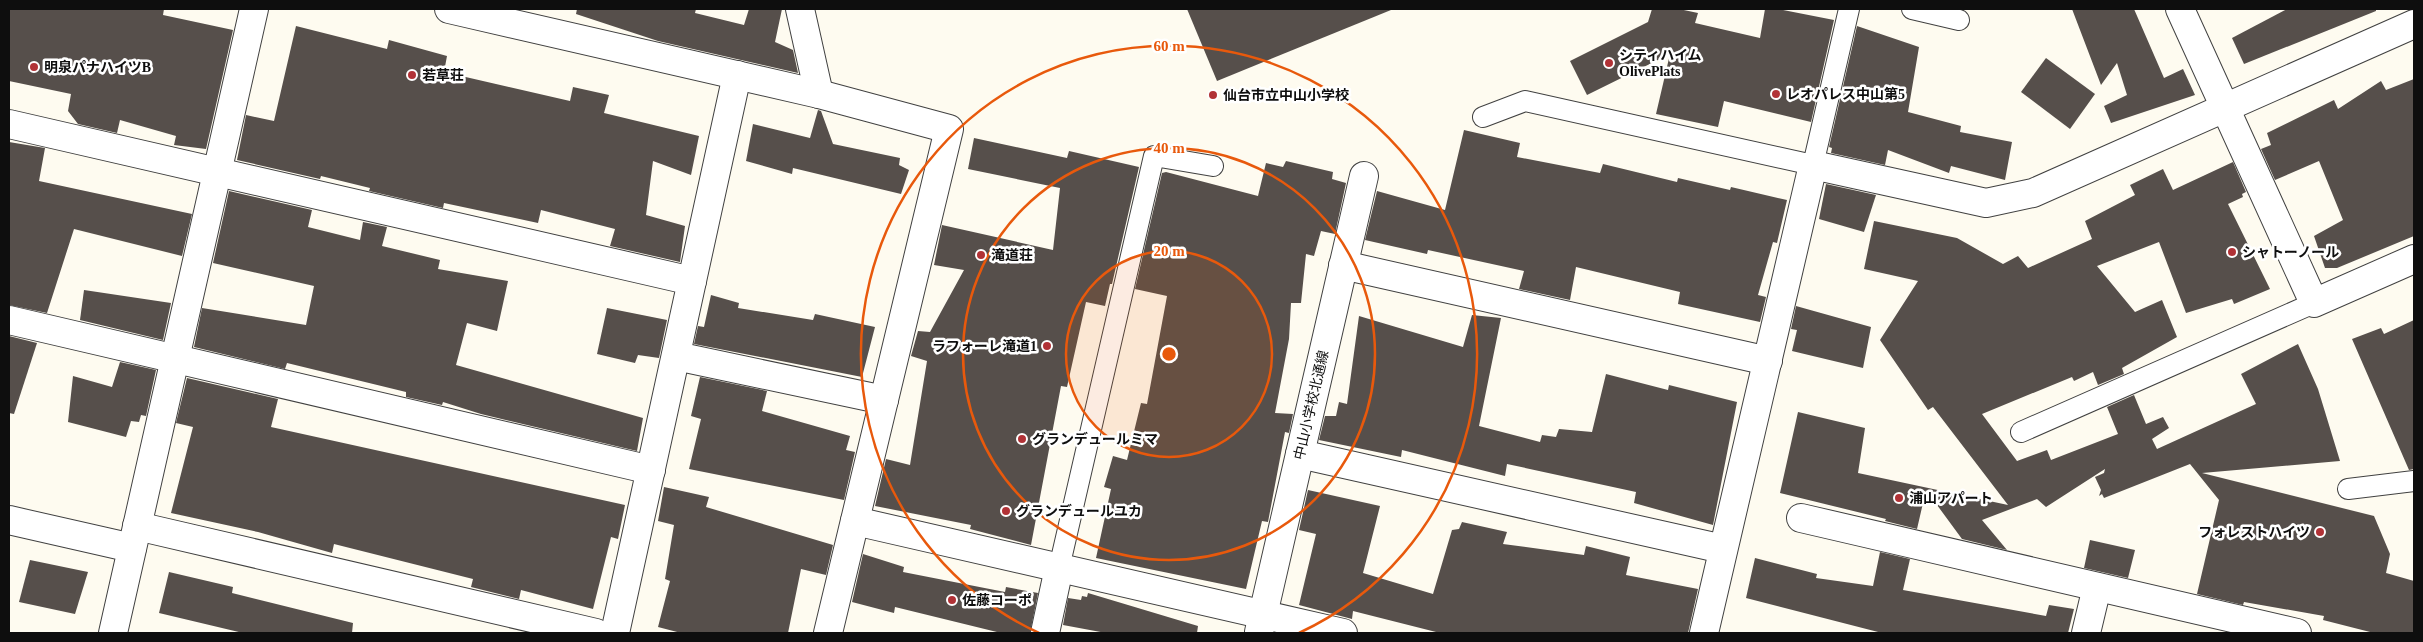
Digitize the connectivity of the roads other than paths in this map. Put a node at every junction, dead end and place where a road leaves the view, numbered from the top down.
1 (254, 9) edge
2 (449, 9) edge
3 (800, 9) edge
4 (1849, 9) edge
5 (1912, 9) edge
6 (2180, 9) edge
7 (1959, 20) dead end
8 (2414, 24) edge
9 (737, 75) junction
10 (820, 94) junction
11 (2226, 107) junction
12 (1483, 117) dead end
13 (9, 124) edge
14 (1813, 165) junction
15 (1213, 166) dead end
16 (216, 172) junction
17 (1364, 176) dead end
18 (2414, 259) edge
19 (1343, 265) junction
20 (692, 281) junction
21 (2314, 303) junction
22 (9, 320) edge
23 (676, 356) junction
24 (174, 358) junction
25 (1768, 361) junction
26 (884, 400) junction
27 (2021, 432) dead end
28 (1300, 454) junction
29 (651, 470) junction
30 (2414, 481) edge
31 (2348, 489) dead end
32 (1800, 518) dead end
33 (9, 520) edge
34 (855, 521) junction
35 (134, 537) junction
36 (1723, 549) junction
37 (1059, 568) junction
38 (2096, 587) junction
39 (1261, 624) edge
40 (113, 633) edge
41 (596, 633) edge
42 (615, 633) edge
43 (828, 633) edge
44 (1045, 633) edge
45 (1343, 633) edge
46 (1704, 633) edge
47 (2086, 633) edge
48 (2297, 633) edge

1 - 16 street
2 - 9 street
3 - 10 street
4 - 14 lane
5 - 7 lane
6 - 11 street
8 - 11 street
9 - 10 street
9 - 20 street
10 - 26 street
11 - 14 street
11 - 21 street
12 - 14 lane
13 - 16 street
14 - 25 street
15 - 37 lane
16 - 20 street
16 - 24 street
17 - 19 street, 中山小学校北通線
18 - 21 street
19 - 25 street
19 - 28 street, 中山小学校北通線
20 - 23 street
21 - 27 lane
22 - 24 street
23 - 26 street
23 - 29 street
24 - 29 street
24 - 35 street
25 - 36 street
26 - 34 street
28 - 36 street
28 - 39 street, 中山小学校北通線
29 - 42 street
30 - 31 lane
32 - 38 street
33 - 35 street
34 - 37 street
34 - 43 street
35 - 40 street
35 - 41 street
36 - 46 street
37 - 39 street
37 - 44 street
38 - 47 street
38 - 48 street
39 - 45 street

